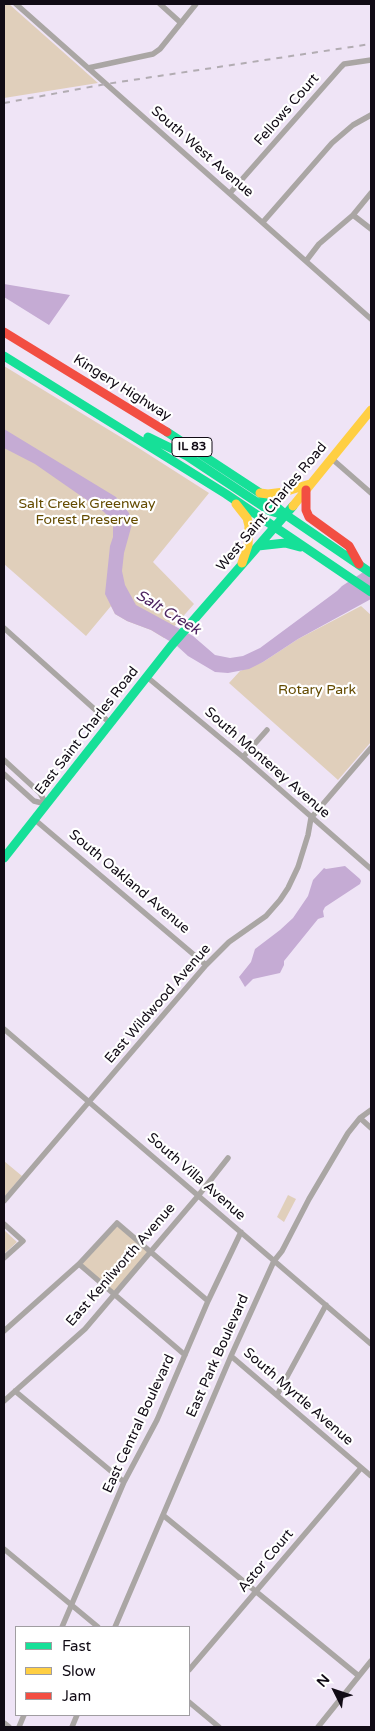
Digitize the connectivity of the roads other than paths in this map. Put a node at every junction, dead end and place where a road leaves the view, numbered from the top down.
1 (16, 4) edge
2 (160, 4) edge
3 (196, 4) edge
4 (181, 23) junction
5 (371, 60) edge
6 (88, 68) junction
7 (371, 115) edge
8 (230, 193) junction
9 (371, 193) edge
10 (353, 215) junction
11 (263, 222) junction
12 (371, 229) edge
13 (306, 260) junction
14 (371, 319) edge
15 (4, 332) edge
16 (4, 356) edge
17 (371, 410) edge
18 (121, 427) junction
19 (331, 458) junction
20 (308, 487) junction
21 (260, 493) junction
22 (371, 493) edge
23 (231, 497) junction
24 (286, 514) junction
25 (275, 526) junction
26 (258, 546) junction
27 (309, 550) junction
28 (242, 563) junction
29 (364, 569) edge
30 (371, 592) edge
31 (192, 621) joint
32 (4, 628) edge
33 (147, 677) junction
34 (110, 723) junction
35 (267, 730) dead end
36 (371, 748) edge
37 (243, 757) junction
38 (4, 760) edge
39 (4, 774) edge
40 (46, 804) junction
41 (311, 818) junction
42 (34, 819) junction
43 (4, 858) edge
44 (371, 869) edge
45 (206, 965) junction
46 (4, 1029) edge
47 (89, 1102) junction
48 (371, 1110) edge
49 (360, 1118) junction
50 (371, 1128) edge
51 (228, 1158) dead end
52 (198, 1196) junction
53 (4, 1201) edge
54 (4, 1224) edge
55 (241, 1232) junction
56 (150, 1252) junction
57 (4, 1258) edge
58 (274, 1261) junction
59 (79, 1264) junction
60 (114, 1294) junction
61 (208, 1301) junction
62 (326, 1305) junction
63 (4, 1331) edge
64 (371, 1344) edge
65 (185, 1354) junction
66 (232, 1356) junction
67 (15, 1391) junction
68 (277, 1395) junction
69 (4, 1401) edge
70 (362, 1468) junction
71 (371, 1476) edge
72 (124, 1482) junction
73 (163, 1515) junction
74 (4, 1549) edge
75 (256, 1592) junction
76 (71, 1606) junction
77 (62, 1626) edge
78 (97, 1626) edge
79 (115, 1626) edge
80 (371, 1661) edge
81 (190, 1669) edge
82 (359, 1676) junction
83 (190, 1703) edge
84 (4, 1723) edge
85 (9, 1727) edge
86 (219, 1727) edge
87 (318, 1727) edge

1 - 6 street, South West Avenue
2 - 4 street
3 - 4 street
4 - 6 street
5 - 8 street, Fellows Court
6 - 8 street, South West Avenue
7 - 11 street
8 - 11 street, South West Avenue
9 - 10 street
10 - 12 street
10 - 13 street
11 - 13 street, South West Avenue
13 - 14 street, South West Avenue
15 - 21 main road, Kingery Highway / IL 83
16 - 18 main road, IL 83
17 - 19 main road, West Saint Charles Road
18 - 23 main road, IL 83
18 - 24 main road
19 - 20 main road, West Saint Charles Road
19 - 22 street
20 - 21 main road
20 - 24 main road, West Saint Charles Road
20 - 29 main road
21 - 24 main road, Kingery Highway / IL 83
23 - 25 main road, IL 83
23 - 28 main road
24 - 25 main road, West Saint Charles Road
24 - 29 main road, Kingery Highway / IL 83
25 - 26 main road, West Saint Charles Road
25 - 27 main road, IL 83
26 - 27 main road
26 - 28 main road, West Saint Charles Road
27 - 30 main road, IL 83
28 - 31 main road, West Saint Charles Road
31 - 33 main road, East Saint Charles Road
32 - 34 street
33 - 34 main road, East Saint Charles Road
33 - 37 street, South Monterey Avenue
34 - 40 main road, East Saint Charles Road
35 - 37 street
36 - 41 street, East Wildwood Avenue
37 - 41 street, South Monterey Avenue
38 - 40 street
39 - 40 street
40 - 42 main road, East Saint Charles Road
41 - 44 street, South Monterey Avenue
41 - 45 street, East Wildwood Avenue
42 - 43 main road, East Saint Charles Road
42 - 45 street, South Oakland Avenue
45 - 47 street, East Wildwood Avenue
46 - 47 street, South Villa Avenue
47 - 52 street, South Villa Avenue
47 - 53 street, East Wildwood Avenue
48 - 49 street, East Park Boulevard
49 - 50 street
49 - 58 street, East Park Boulevard
51 - 52 street, East Kenilworth Avenue
52 - 55 street, South Villa Avenue
52 - 56 street, East Kenilworth Avenue
54 - 57 street
55 - 58 street, South Villa Avenue
55 - 61 street, East Central Boulevard
56 - 59 street
56 - 60 street, East Kenilworth Avenue
56 - 61 street
58 - 62 street, South Villa Avenue
58 - 66 street, East Park Boulevard
59 - 60 street
59 - 63 street
60 - 65 street
60 - 67 street, East Kenilworth Avenue
61 - 65 street, East Central Boulevard
62 - 64 street, South Villa Avenue
62 - 68 street
65 - 72 street, East Central Boulevard
66 - 68 street, South Myrtle Avenue
66 - 73 street, East Park Boulevard
67 - 69 street, East Kenilworth Avenue
67 - 72 street
68 - 70 street, South Myrtle Avenue
70 - 71 street, South Myrtle Avenue
70 - 75 street, Astor Court
72 - 76 street, East Central Boulevard
73 - 75 street
73 - 79 street, East Park Boulevard
74 - 76 street
75 - 81 street, Astor Court
75 - 82 street
76 - 77 street, East Central Boulevard
76 - 78 street
80 - 82 street
82 - 87 street
83 - 86 street
84 - 85 street

